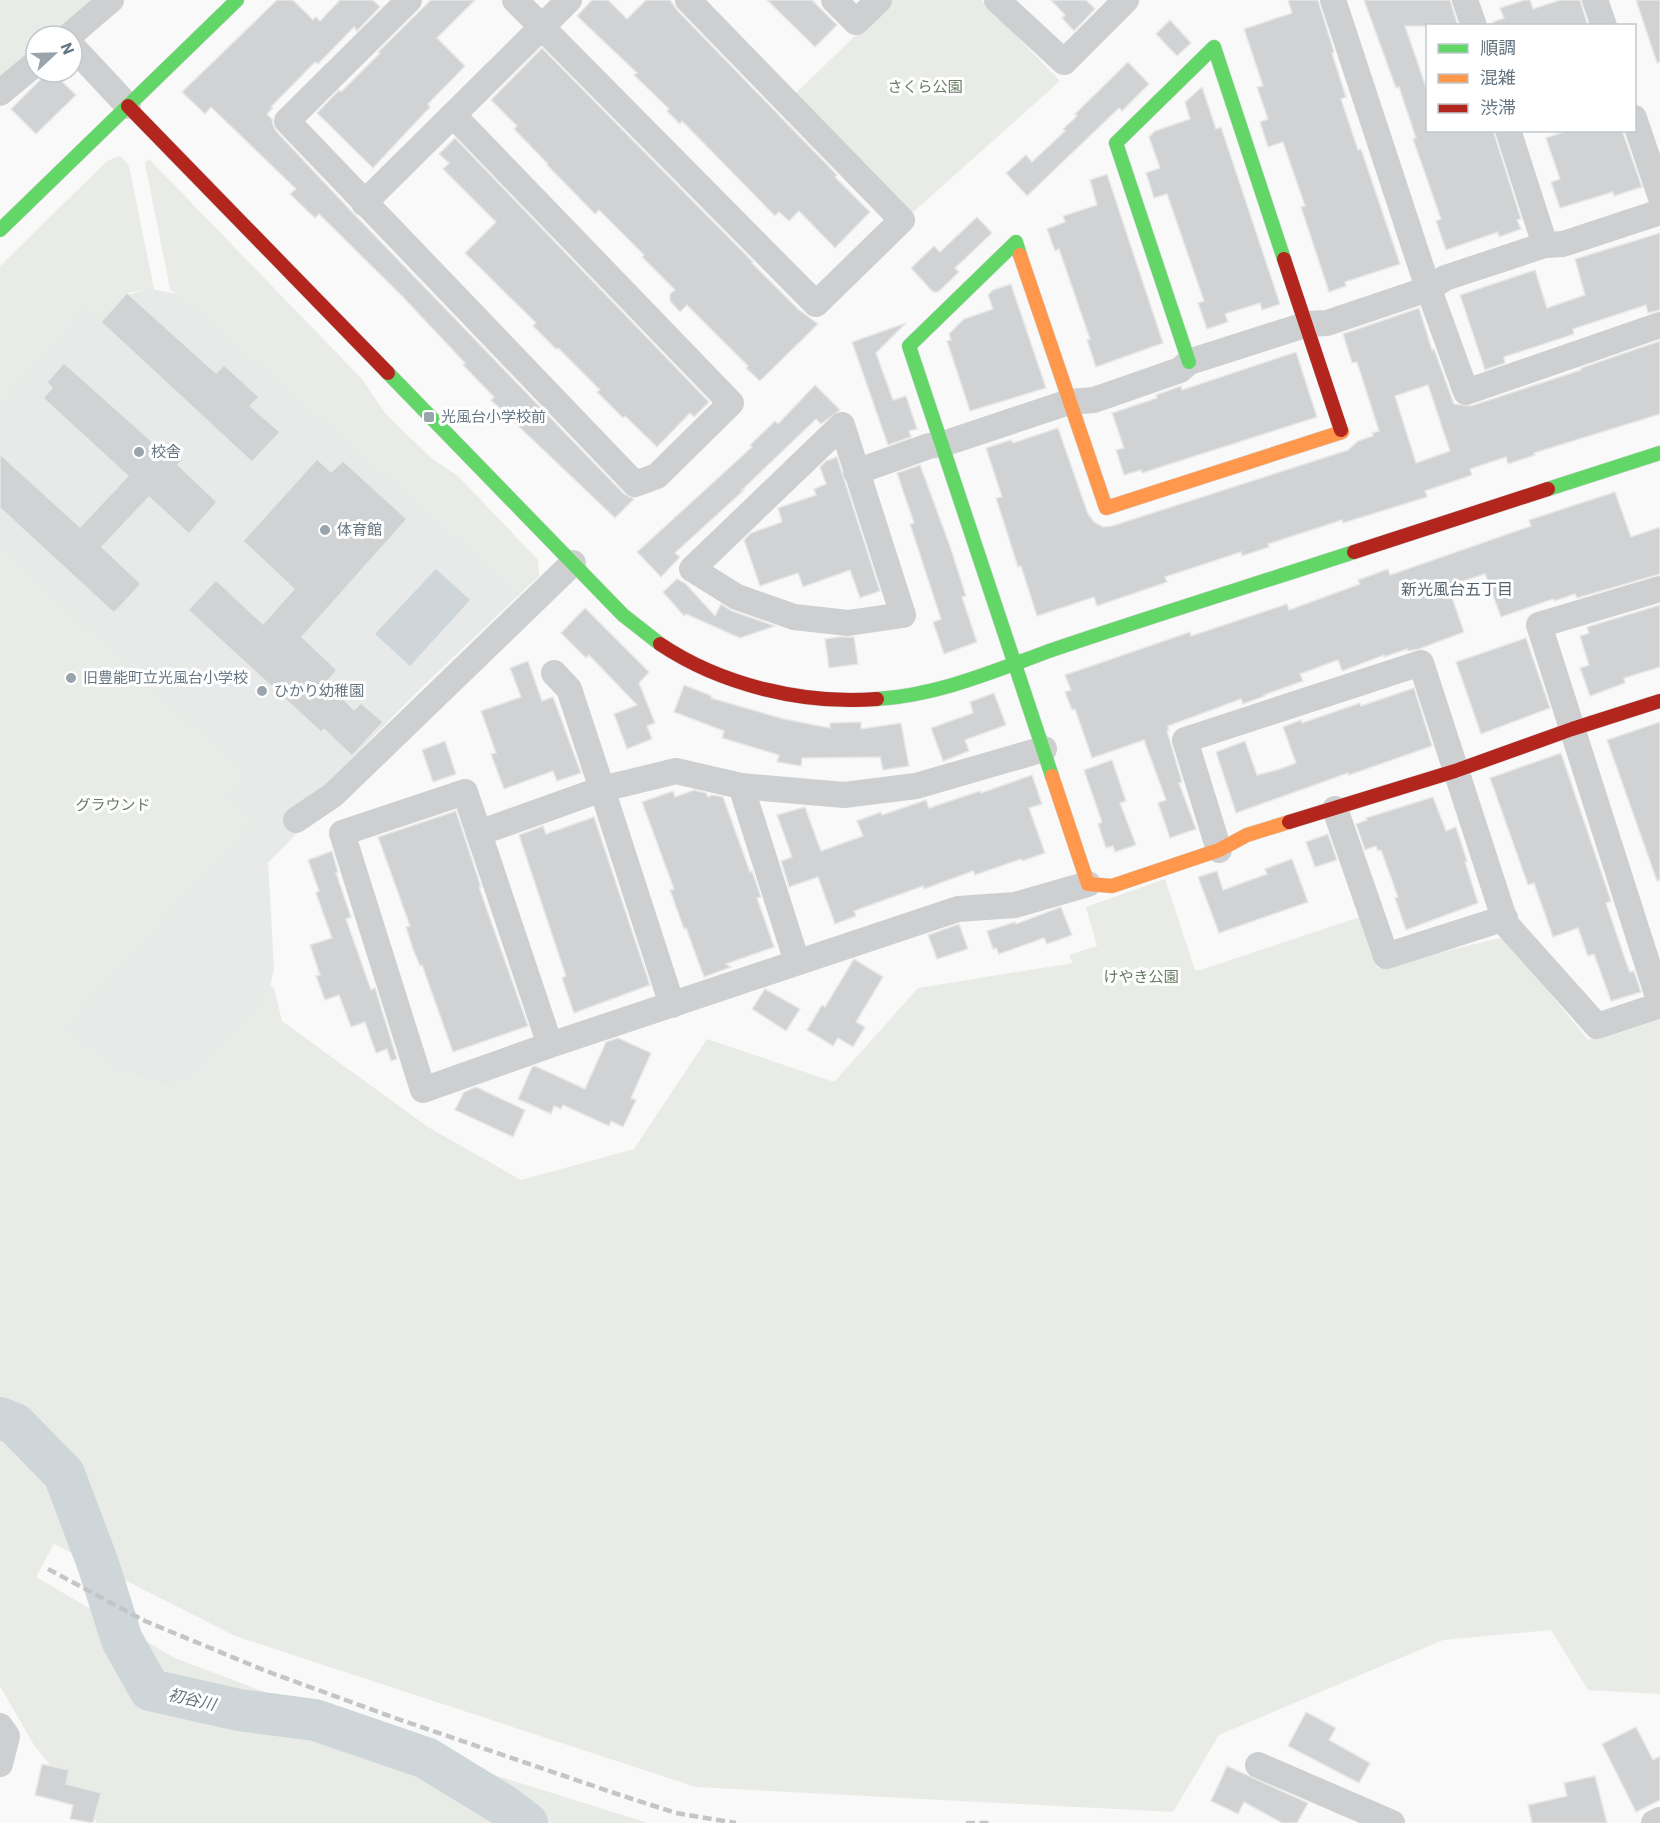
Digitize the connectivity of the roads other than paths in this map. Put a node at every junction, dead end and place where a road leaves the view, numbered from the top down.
1 (111, 0) edge
2 (237, 0) edge
3 (409, 0) edge
4 (515, 0) edge
5 (569, 0) edge
6 (688, 0) edge
7 (834, 0) edge
8 (879, 0) edge
9 (997, 0) edge
10 (1126, 0) edge
11 (1333, 0) edge
12 (1465, 0) edge
13 (1595, 0) edge
14 (83, 24) edge
15 (1473, 24) edge
16 (1603, 24) edge
17 (541, 26) junction
18 (84, 59) edge
19 (24, 73) edge
20 (0, 93) edge
21 (128, 106) junction
22 (453, 115) junction
23 (1636, 121) edge
24 (1509, 132) edge
25 (1660, 195) edge
26 (364, 203) junction
27 (1660, 212) edge
28 (0, 230) edge
29 (1545, 245) junction
30 (1428, 289) junction
31 (1308, 324) junction
32 (1660, 325) edge
33 (1189, 362) junction
34 (1069, 402) junction
35 (943, 444) junction
36 (1660, 453) edge
37 (856, 472) junction
38 (573, 563) junction
39 (1660, 589) edge
40 (1015, 665) junction
41 (554, 673) dead end
42 (1660, 701) edge
43 (1572, 729) junction
44 (1044, 749) junction
45 (1455, 771) junction
46 (741, 786) junction
47 (602, 789) junction
48 (1335, 809) junction
49 (296, 820) dead end
50 (479, 833) junction
51 (1219, 849) junction
52 (1088, 884) junction
53 (1505, 918) junction
54 (797, 962) junction
55 (1660, 1004) edge
56 (672, 1005) junction
57 (550, 1045) junction
58 (0, 1726) edge
59 (0, 1764) edge
60 (1258, 1765) dead end
61 (1660, 1820) edge
62 (1392, 1823) edge
63 (1654, 1823) edge

1 - 14 street
2 - 21 street
3 - 26 street
4 - 17 street
5 - 17 street
6 - 17 street
7 - 8 street
9 - 10 street
11 - 30 street
12 - 15 street
13 - 16 street
17 - 22 street
18 - 21 street
19 - 20 street
21 - 28 street
21 - 38 street
22 - 26 street
22 - 26 street
23 - 25 street
24 - 29 street
27 - 29 street
29 - 30 street
30 - 31 street
30 - 32 street
31 - 33 street
31 - 33 street
31 - 34 street
33 - 34 street
34 - 35 street
34 - 35 street
35 - 37 street
35 - 40 street
36 - 40 street
37 - 37 street
38 - 40 street
38 - 49 street
39 - 43 street
40 - 44 street
41 - 47 street
42 - 43 street
43 - 45 street
43 - 55 street
44 - 46 street
44 - 52 street
45 - 48 street
45 - 51 street
45 - 53 street
46 - 47 street
46 - 54 street
47 - 50 street
47 - 56 street
48 - 51 street
48 - 53 street
50 - 57 street
50 - 57 street
51 - 52 street
52 - 54 street
53 - 55 street
54 - 56 street
56 - 57 street
58 - 59 street
60 - 62 street
61 - 63 street

